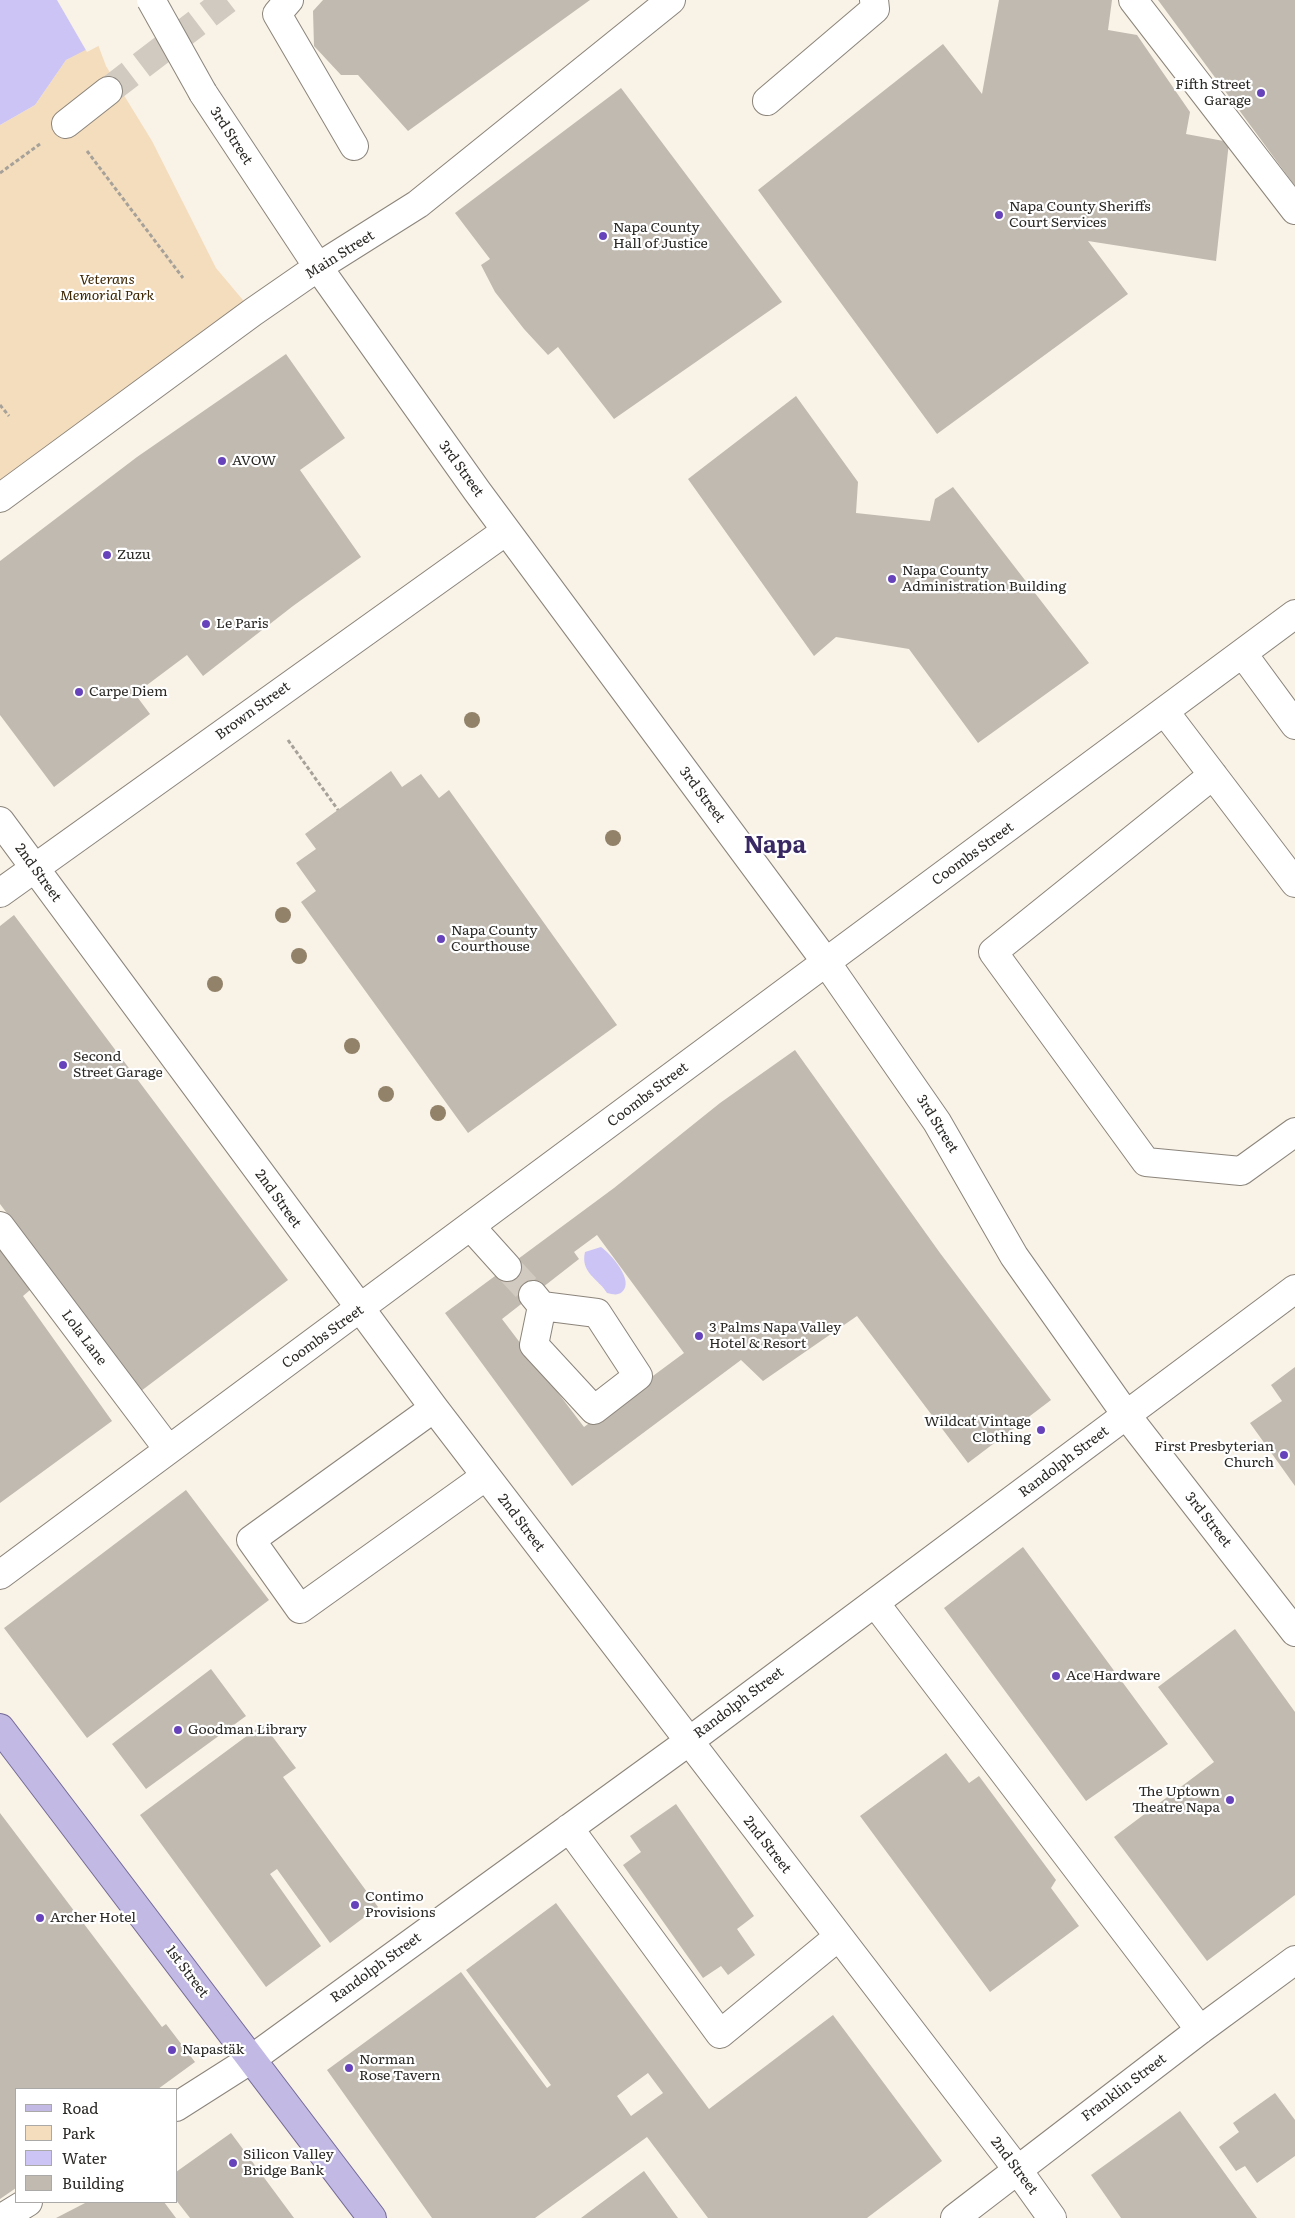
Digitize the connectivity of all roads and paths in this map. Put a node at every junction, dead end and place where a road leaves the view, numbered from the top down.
1 (151, 0) edge
2 (289, 0) edge
3 (671, 0) edge
4 (874, 0) edge
5 (1133, 0) edge
6 (108, 91) tunnel mouth
7 (767, 101) dead end
8 (66, 124) joint
9 (354, 146) dead end
10 (86, 149) dead end
11 (0, 173) edge
12 (1295, 210) edge
13 (318, 267) junction
14 (183, 278) dead end
15 (0, 405) edge
16 (10, 416) dead end
17 (0, 498) edge
18 (506, 531) junction
19 (1295, 614) edge
20 (1243, 654) junction
21 (1165, 712) junction
22 (1295, 725) edge
23 (288, 740) dead end
24 (1213, 776) junction
25 (338, 810) dead end
26 (0, 821) edge
27 (34, 869) junction
28 (1295, 883) edge
29 (0, 892) edge
30 (826, 962) junction
31 (1295, 1132) edge
32 (0, 1226) edge
33 (471, 1227) junction
34 (507, 1267) tunnel mouth
35 (1295, 1289) edge
36 (360, 1310) junction
37 (434, 1408) junction
38 (1127, 1416) junction
39 (168, 1449) junction
40 (486, 1476) junction
41 (0, 1575) edge
42 (875, 1603) junction
43 (1295, 1632) edge
44 (0, 1728) edge
45 (688, 1742) junction
46 (569, 1828) junction
47 (838, 1937) junction
48 (1295, 1960) edge
49 (1200, 2030) junction
50 (253, 2058) junction
51 (178, 2106) edge
52 (1017, 2169) junction
53 (26, 2203) edge
54 (2, 2218) edge
55 (372, 2218) edge
56 (955, 2218) edge
57 (1052, 2218) edge

1 - 13 street, 3rd Street, bridge
2 - 9 street
3 - 13 street, Main Street
4 - 7 street
5 - 12 street
6 - 8 street
8 - 11 path
10 - 14 path
13 - 17 street, Main Street
13 - 18 street, 3rd Street
15 - 16 path
18 - 27 street, Brown Street
18 - 30 street, 3rd Street
19 - 20 street, Coombs Street
20 - 21 street, Coombs Street
20 - 22 street
21 - 24 street
21 - 30 street, Coombs Street
23 - 25 path
24 - 28 street
24 - 31 street
26 - 27 street, 2nd Street
27 - 29 street, Brown Street
27 - 36 street, 2nd Street
30 - 33 street, Coombs Street
30 - 38 street, 3rd Street
32 - 39 street, Lola Lane
33 - 34 street
33 - 36 street, Coombs Street
35 - 38 street, Randolph Street
36 - 37 street, 2nd Street
36 - 39 street, Coombs Street
37 - 40 street, 2nd Street
37 - 40 street
38 - 42 street, Randolph Street
38 - 43 street, 3rd Street
39 - 41 street, Coombs Street
40 - 45 street, 2nd Street
42 - 45 street, Randolph Street
42 - 49 street
44 - 50 main road, 1st Street
45 - 46 street, Randolph Street
45 - 47 street, 2nd Street
46 - 47 street
46 - 50 street, Randolph Street
47 - 52 street, 2nd Street
48 - 49 street, Franklin Street
49 - 52 street, Franklin Street
50 - 51 street, Randolph Street
50 - 55 main road, 1st Street
52 - 56 street, Franklin Street
52 - 57 street, 2nd Street
53 - 54 street

